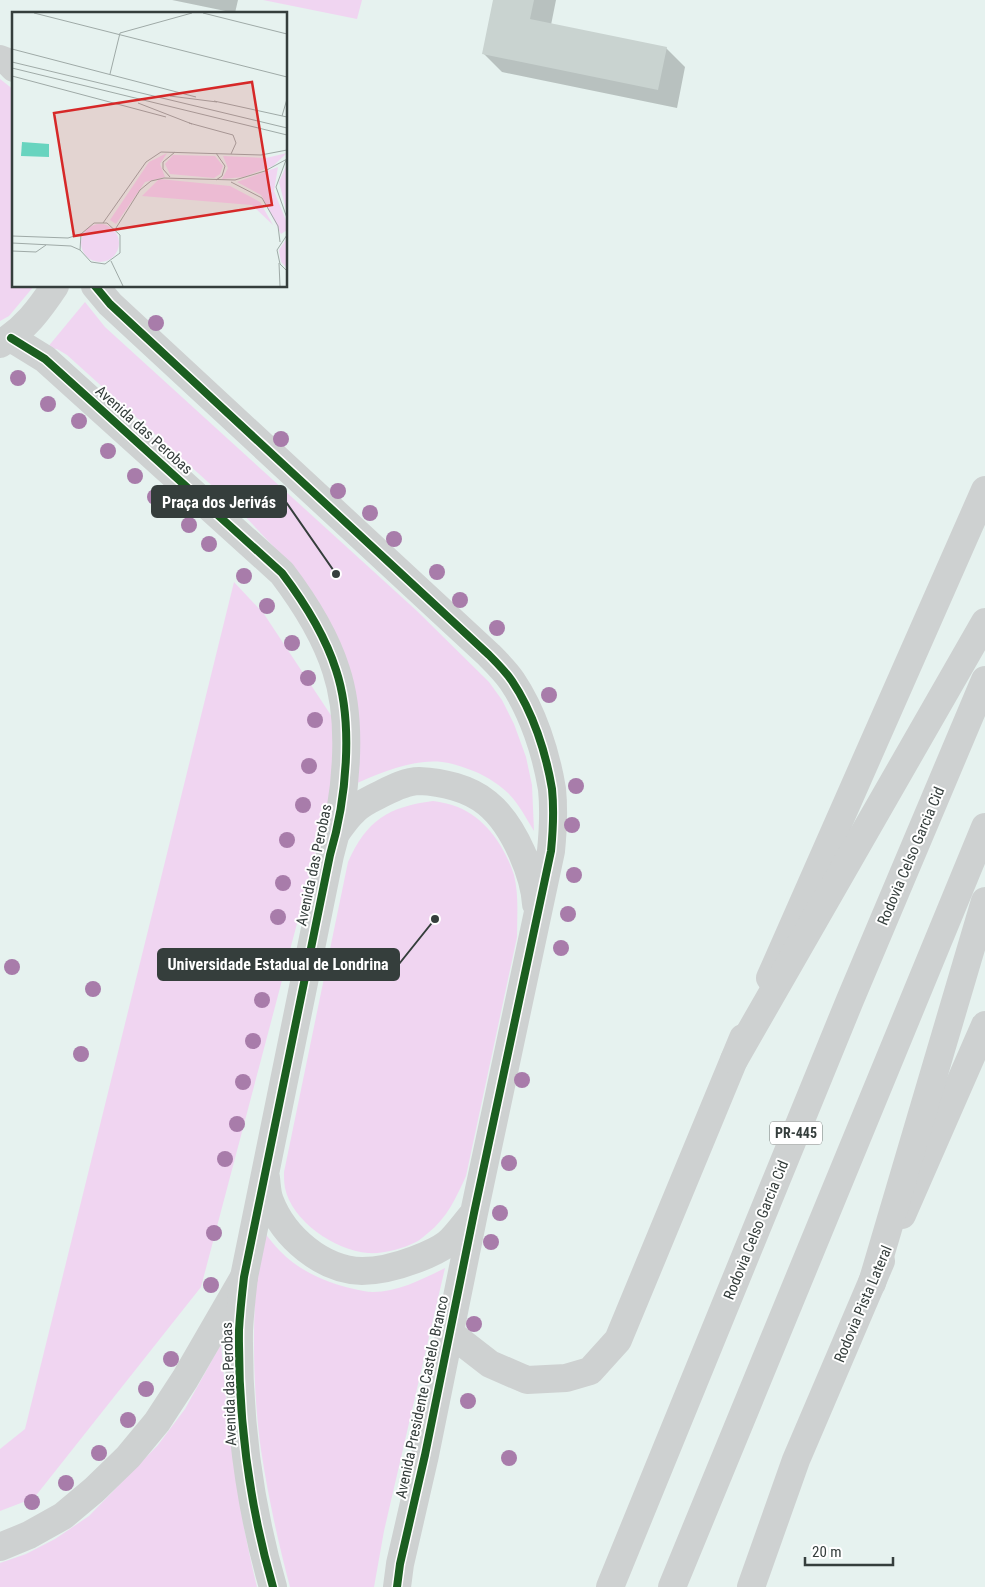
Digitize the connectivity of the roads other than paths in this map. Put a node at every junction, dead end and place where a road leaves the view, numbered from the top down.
1 (54, 288) edge
2 (97, 288) edge
3 (5, 341) edge
4 (985, 490) edge
5 (985, 622) edge
6 (985, 680) edge
7 (985, 827) edge
8 (337, 832) junction
9 (985, 901) edge
10 (536, 920) junction
11 (985, 1025) edge
12 (734, 1060) junction
13 (265, 1169) junction
14 (474, 1213) junction
15 (244, 1277) junction
16 (872, 1283) junction
17 (450, 1333) junction
18 (0, 1547) edge
19 (273, 1587) edge
20 (397, 1587) edge
21 (610, 1587) edge
22 (672, 1587) edge
23 (752, 1587) edge

1 - 3 main road
2 - 10 main road
3 - 8 main road, Avenida das Perobas
4 - 12 main road
5 - 12 main road
6 - 21 main road, Rodovia Celso Garcia Cid / PR-445
7 - 22 main road
8 - 10 main road
8 - 13 main road, Avenida das Perobas
9 - 16 main road
10 - 14 main road
11 - 16 main road, Rodovia Pista Lateral
12 - 17 main road
13 - 14 main road
13 - 15 main road, Avenida das Perobas
14 - 17 main road, Avenida Presidente Castelo Branco
15 - 18 main road
15 - 19 main road, Avenida das Perobas
16 - 23 main road, Rodovia Pista Lateral
17 - 20 main road, Avenida Presidente Castelo Branco

